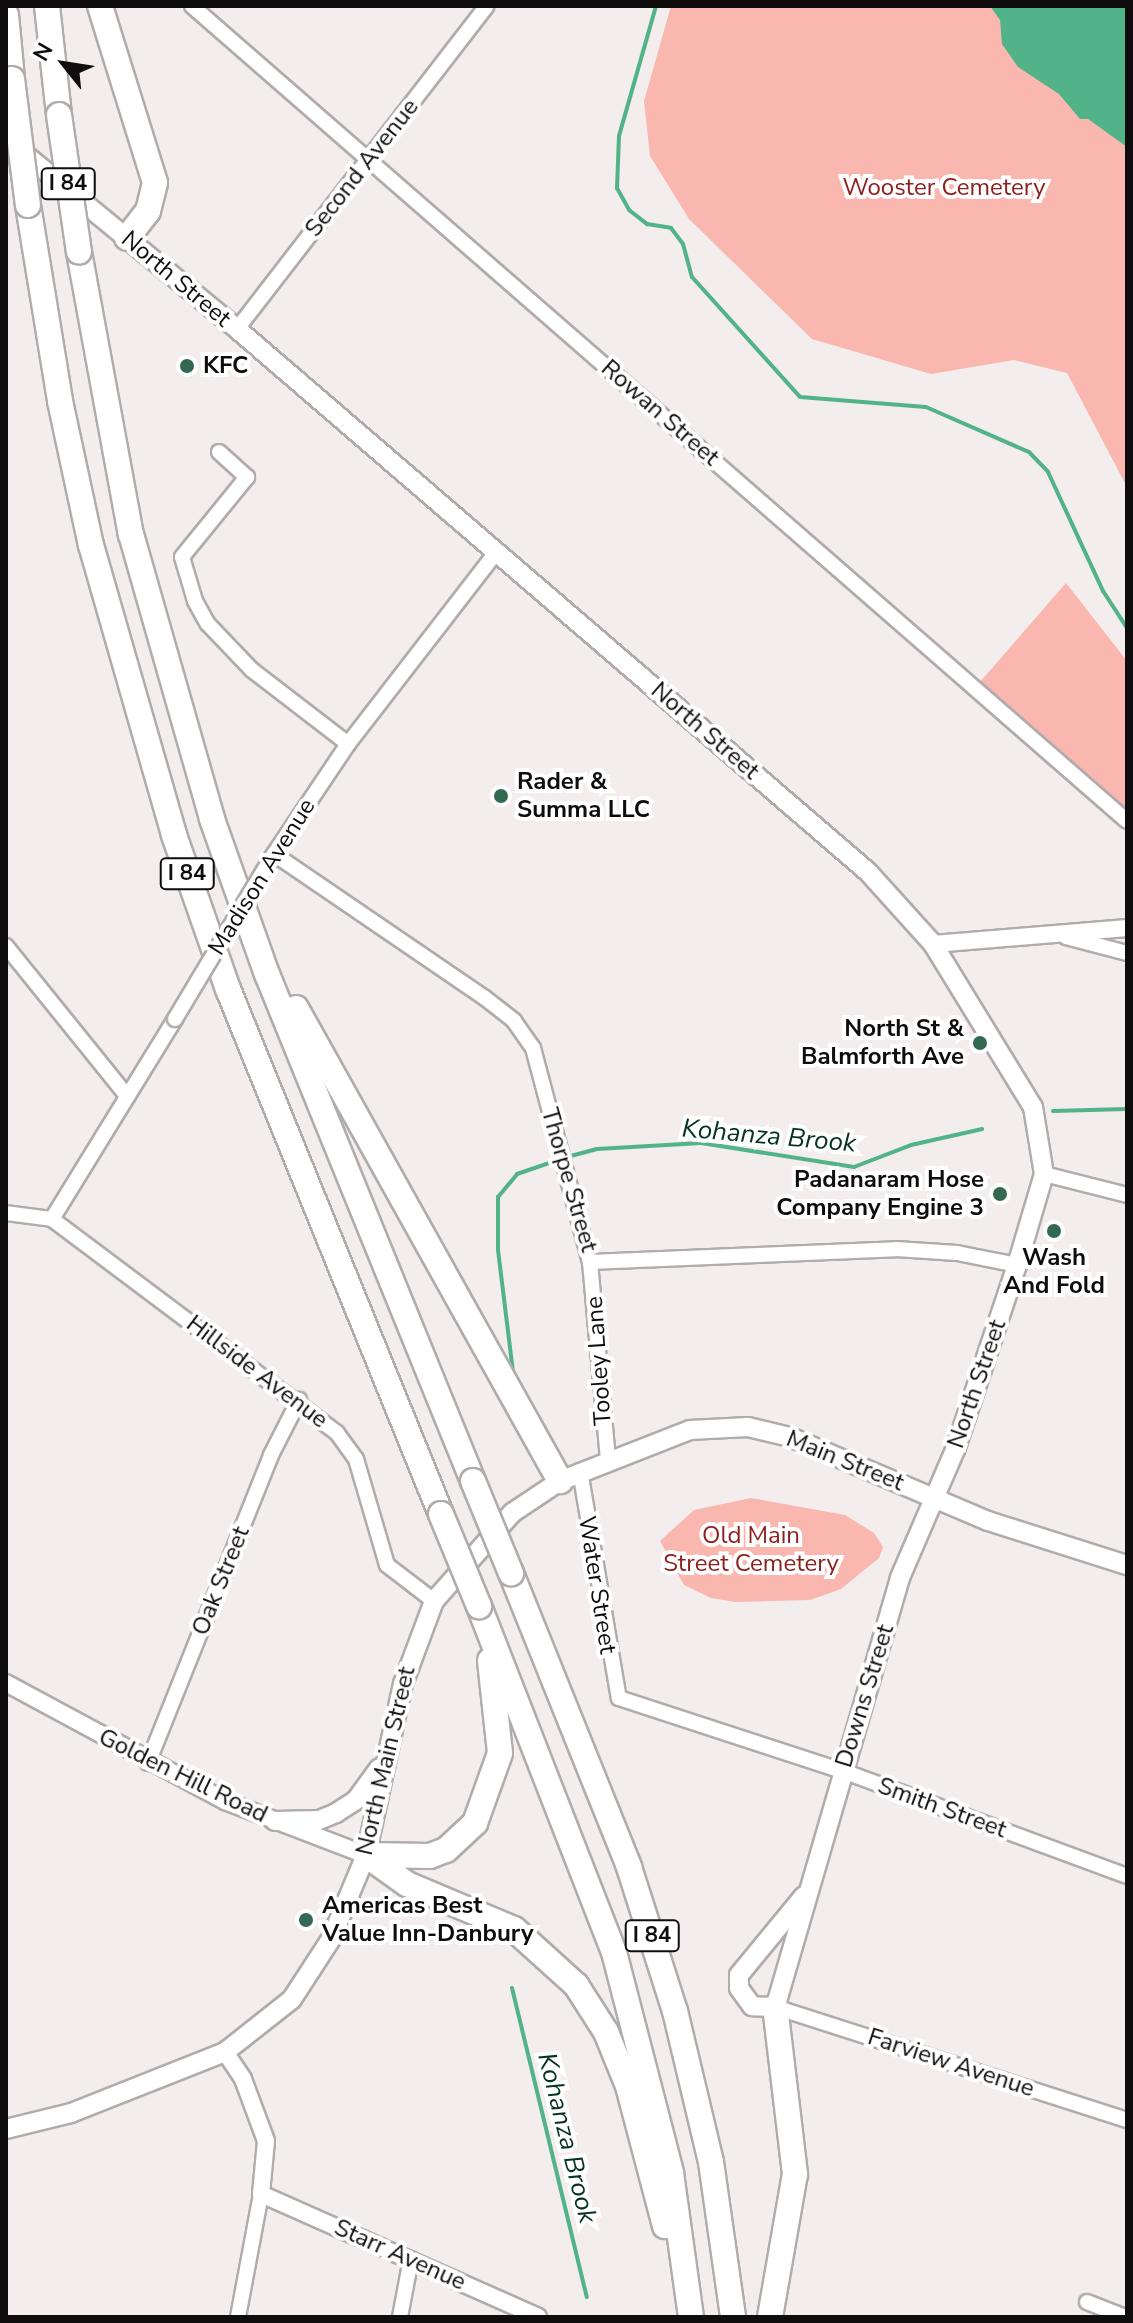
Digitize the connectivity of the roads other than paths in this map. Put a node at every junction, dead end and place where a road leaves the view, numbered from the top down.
1 (47, 6) edge
2 (100, 6) edge
3 (192, 6) edge
4 (487, 6) edge
5 (6, 15) edge
6 (6, 139) edge
7 (370, 159) junction
8 (127, 238) junction
9 (237, 329) junction
10 (219, 452) dead end
11 (497, 551) junction
12 (348, 744) junction
13 (212, 819) junction
14 (1127, 821) edge
15 (272, 858) junction
16 (1127, 928) edge
17 (1053, 935) junction
18 (933, 944) junction
19 (6, 946) edge
20 (1127, 953) edge
21 (127, 1096) junction
22 (1044, 1174) junction
23 (1127, 1195) edge
24 (6, 1213) edge
25 (52, 1219) junction
26 (590, 1262) junction
27 (1017, 1265) junction
28 (299, 1400) junction
29 (608, 1460) junction
30 (570, 1476) junction
31 (933, 1500) junction
32 (1127, 1565) edge
33 (434, 1601) junction
34 (479, 1606) junction
35 (6, 1683) edge
36 (619, 1698) joint
37 (389, 1747) junction
38 (148, 1763) junction
39 (843, 1771) junction
40 (275, 1821) junction
41 (366, 1855) junction
42 (1127, 1876) edge
43 (804, 1896) junction
44 (775, 2007) junction
45 (225, 2052) junction
46 (1127, 2120) edge
47 (6, 2129) edge
48 (261, 2194) junction
49 (411, 2259) junction
50 (1087, 2302) dead end
51 (238, 2317) edge
52 (400, 2317) edge
53 (538, 2317) edge
54 (689, 2317) edge
55 (733, 2317) edge
56 (770, 2317) edge
57 (1125, 2317) edge

1 - 13 highway, I 84, bridge
2 - 8 highway
3 - 7 street, Rowan Street
4 - 7 street, Second Avenue
5 - 34 highway, I 84, bridge
6 - 8 main road, North Street
7 - 9 street, Second Avenue
7 - 14 street, Rowan Street
8 - 9 main road, North Street
9 - 11 main road, North Street
10 - 12 street
11 - 12 street, Madison Avenue
11 - 18 main road, North Street
12 - 15 street, Madison Avenue
13 - 30 highway
13 - 55 highway, I 84, bridge
15 - 21 street, Madison Avenue, bridge
15 - 26 street, Thorpe Street
16 - 17 street
17 - 18 street
17 - 20 street
18 - 22 main road, North Street
19 - 21 street
21 - 25 street, Madison Avenue
22 - 23 street
22 - 27 main road, North Street
24 - 25 street, Hillside Avenue
25 - 28 street, Hillside Avenue
26 - 27 street, Thorpe Street
26 - 29 street, Tooley Lane
27 - 31 main road, North Street
28 - 33 street, Hillside Avenue
28 - 38 street, Oak Street
29 - 30 main road, Main Street
29 - 31 main road, Main Street
30 - 33 main road, North Main Street
30 - 36 street, Water Street
31 - 32 main road, Main Street
31 - 39 main road, Downs Street
33 - 37 main road, North Main Street
34 - 41 highway
34 - 54 highway, I 84
35 - 38 street, Golden Hill Road
36 - 39 street, Smith Street
37 - 40 main road
37 - 41 main road, North Main Street
38 - 40 street, Golden Hill Road
39 - 42 street, Smith Street
39 - 43 main road, Downs Street
40 - 41 street, Golden Hill Road
41 - 45 main road, North Main Street
41 - 54 highway
43 - 44 main road, Downs Street
43 - 44 main road, Downs Street
44 - 46 street, Farview Avenue
44 - 56 highway
45 - 47 main road, North Main Street
45 - 48 street
48 - 49 street, Starr Avenue
48 - 51 street
49 - 52 street
49 - 53 street, Starr Avenue
50 - 57 street

